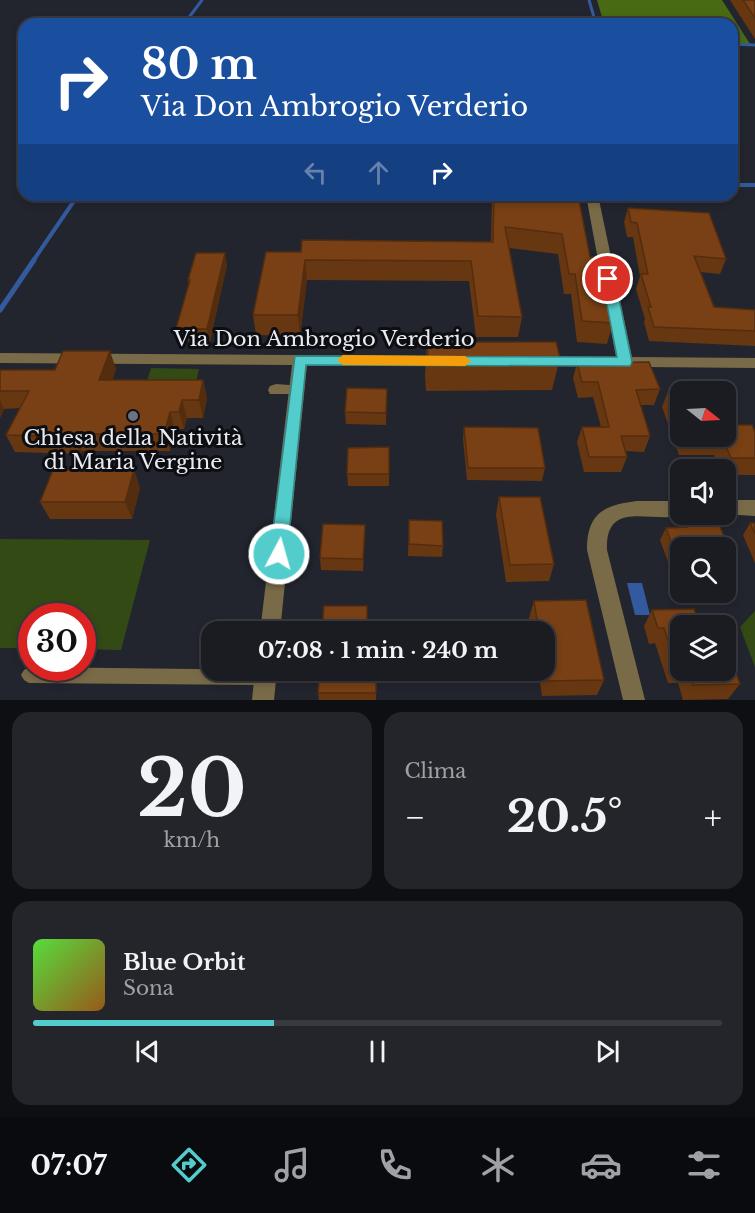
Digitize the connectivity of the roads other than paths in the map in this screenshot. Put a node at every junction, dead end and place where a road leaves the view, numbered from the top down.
1 (593, 201) edge
2 (0, 358) edge
3 (300, 360) junction
4 (460, 361) edge
5 (529, 362) edge
6 (625, 362) junction
7 (755, 363) edge
8 (276, 390) dead end
9 (296, 390) junction
10 (736, 508) edge
11 (755, 508) edge
12 (670, 509) edge
13 (271, 621) edge
14 (201, 674) edge
15 (96, 675) edge
16 (265, 681) edge
17 (263, 700) edge
18 (634, 700) edge

1 - 6 street
2 - 3 street, Via Don Ambrogio Verderio
3 - 4 street, Via Don Ambrogio Verderio
3 - 9 street
5 - 6 street
6 - 7 street
8 - 9 street
9 - 13 street
10 - 11 street
12 - 18 street
14 - 15 lane
16 - 17 street

